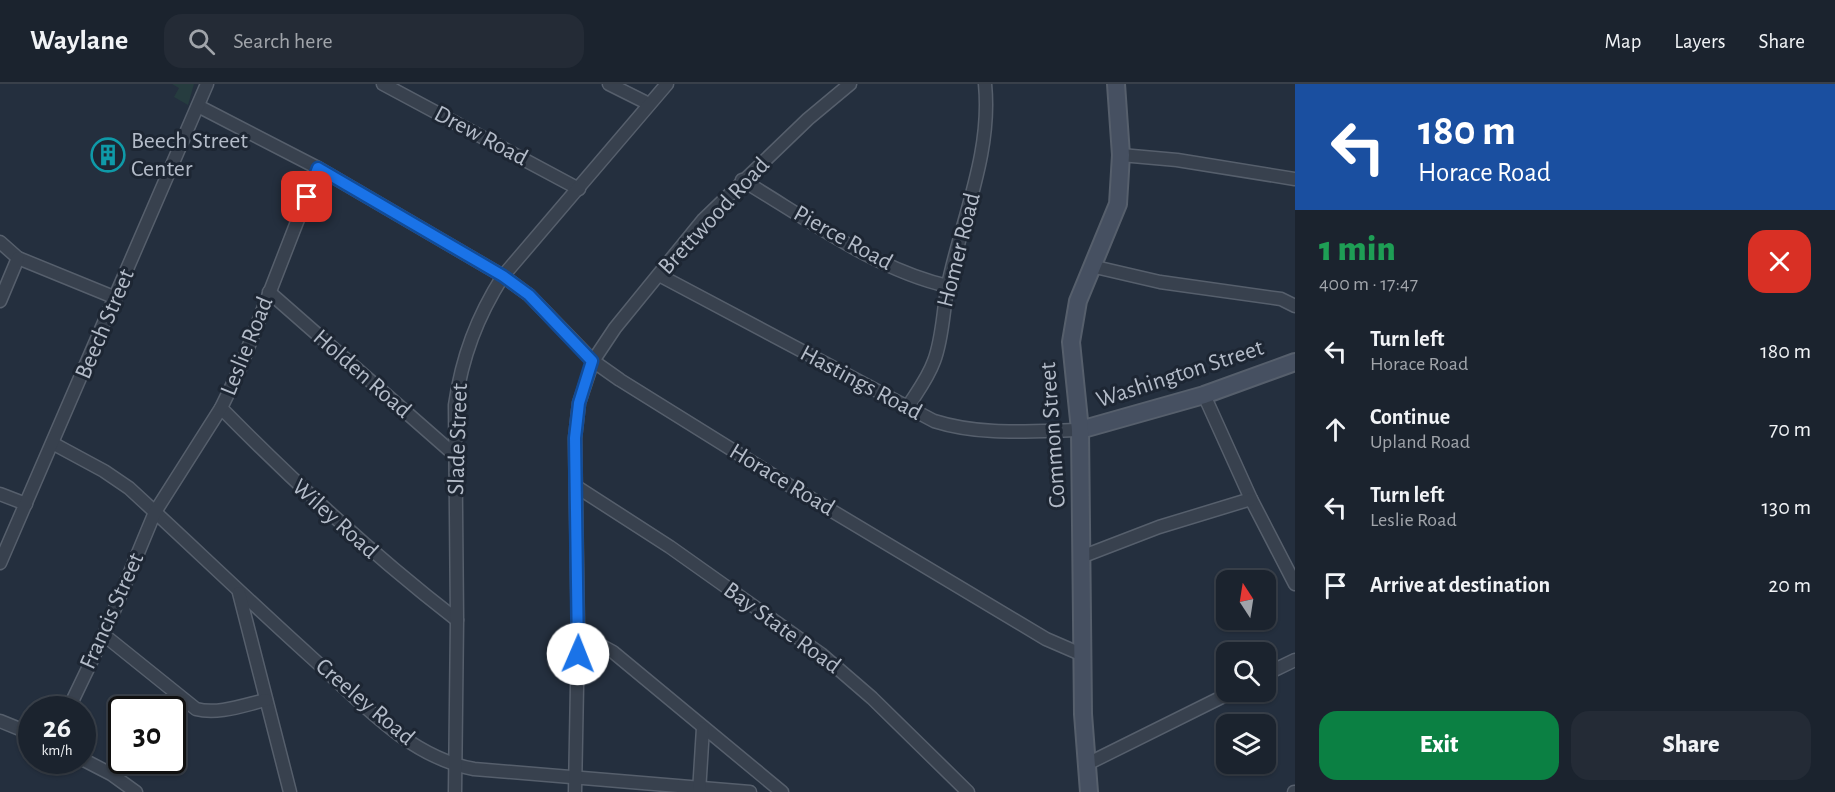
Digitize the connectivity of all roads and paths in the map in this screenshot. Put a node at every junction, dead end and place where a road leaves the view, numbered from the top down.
1 (207, 84) edge
2 (383, 84) edge
3 (609, 84) edge
4 (667, 84) edge
5 (850, 84) edge
6 (985, 84) edge
7 (1116, 84) edge
8 (649, 104) junction
9 (198, 106) junction
10 (1121, 155) junction
11 (318, 168) junction
12 (1295, 179) edge
13 (742, 180) junction
14 (579, 189) junction
15 (0, 242) edge
16 (18, 258) junction
17 (1091, 266) junction
18 (659, 275) junction
19 (503, 276) junction
20 (948, 286) junction
21 (269, 292) junction
22 (116, 298) junction
23 (0, 301) edge
24 (1295, 306) edge
25 (592, 361) junction
26 (1295, 363) edge
27 (1204, 395) junction
28 (221, 408) junction
29 (906, 408) junction
30 (1080, 430) junction
31 (54, 444) junction
32 (456, 456) junction
33 (577, 488) junction
34 (0, 494) edge
35 (1251, 499) junction
36 (26, 504) junction
37 (155, 513) junction
38 (1081, 557) junction
39 (0, 563) edge
40 (1295, 584) edge
41 (238, 590) junction
42 (457, 620) junction
43 (578, 633) junction
44 (104, 635) junction
45 (1083, 656) junction
46 (1295, 660) edge
47 (1276, 669) edge
48 (75, 696) edge
49 (266, 700) junction
50 (1216, 700) edge
51 (0, 721) edge
52 (18, 728) edge
53 (702, 728) junction
54 (455, 765) junction
55 (1085, 765) junction
56 (96, 766) edge
57 (574, 776) junction
58 (699, 789) edge
59 (136, 792) edge
60 (291, 792) edge
61 (455, 792) edge
62 (575, 792) edge
63 (750, 792) edge
64 (782, 792) edge
65 (968, 792) edge
66 (1089, 792) edge

1 - 9 street, Beech Street
2 - 14 street, Drew Road
3 - 8 street
4 - 8 street, Slade Street
5 - 13 street, Brettwood Road
6 - 20 street, Homer Road
7 - 10 main road, Common Street
8 - 14 street, Slade Street
9 - 11 street, Horace Road
9 - 22 street, Beech Street
10 - 12 street
10 - 17 main road, Common Street
11 - 19 street, Horace Road
11 - 21 street, Leslie Road
13 - 18 street, Brettwood Road
13 - 20 street, Pierce Road
14 - 19 street, Slade Street
15 - 16 street
16 - 22 street
16 - 23 street
17 - 24 street
17 - 30 main road, Common Street
18 - 25 street, Brettwood Road
18 - 29 street, Hastings Road
19 - 25 street, Horace Road
19 - 32 street, Slade Street
20 - 29 street, Homer Road
21 - 28 street, Leslie Road
21 - 32 street, Holden Road
22 - 31 street, Beech Street
25 - 33 street, Brettwood Road
25 - 45 street, Horace Road
26 - 27 main road, Washington Street
27 - 30 main road, Washington Street
27 - 35 street
28 - 37 street, Leslie Road
28 - 42 street, Wiley Road
29 - 30 street, Hastings Road
30 - 38 main road, Common Street
31 - 36 street, Beech Street
31 - 37 street, Creeley Road
32 - 42 street, Slade Street
33 - 43 street, Brettwood Road
33 - 65 street, Bay State Road
34 - 36 street
35 - 38 street
35 - 40 street
36 - 39 street, Beech Street
37 - 41 street, Creeley Road
37 - 44 street, Francis Street
38 - 45 main road, Common Street
41 - 49 street
41 - 54 street, Creeley Road
42 - 54 street, Slade Street
43 - 53 street
43 - 57 street, Brettwood Road
44 - 48 street, Francis Street
44 - 49 street
45 - 55 main road, Common Street
46 - 47 street
49 - 60 street
50 - 55 street
51 - 52 street
53 - 58 street
53 - 64 street
54 - 57 street, Creeley Road
54 - 61 street, Slade Street
55 - 66 main road, Common Street
56 - 59 street
57 - 58 street, Creeley Road
57 - 62 street, Brettwood Road
58 - 63 street, Creeley Road

